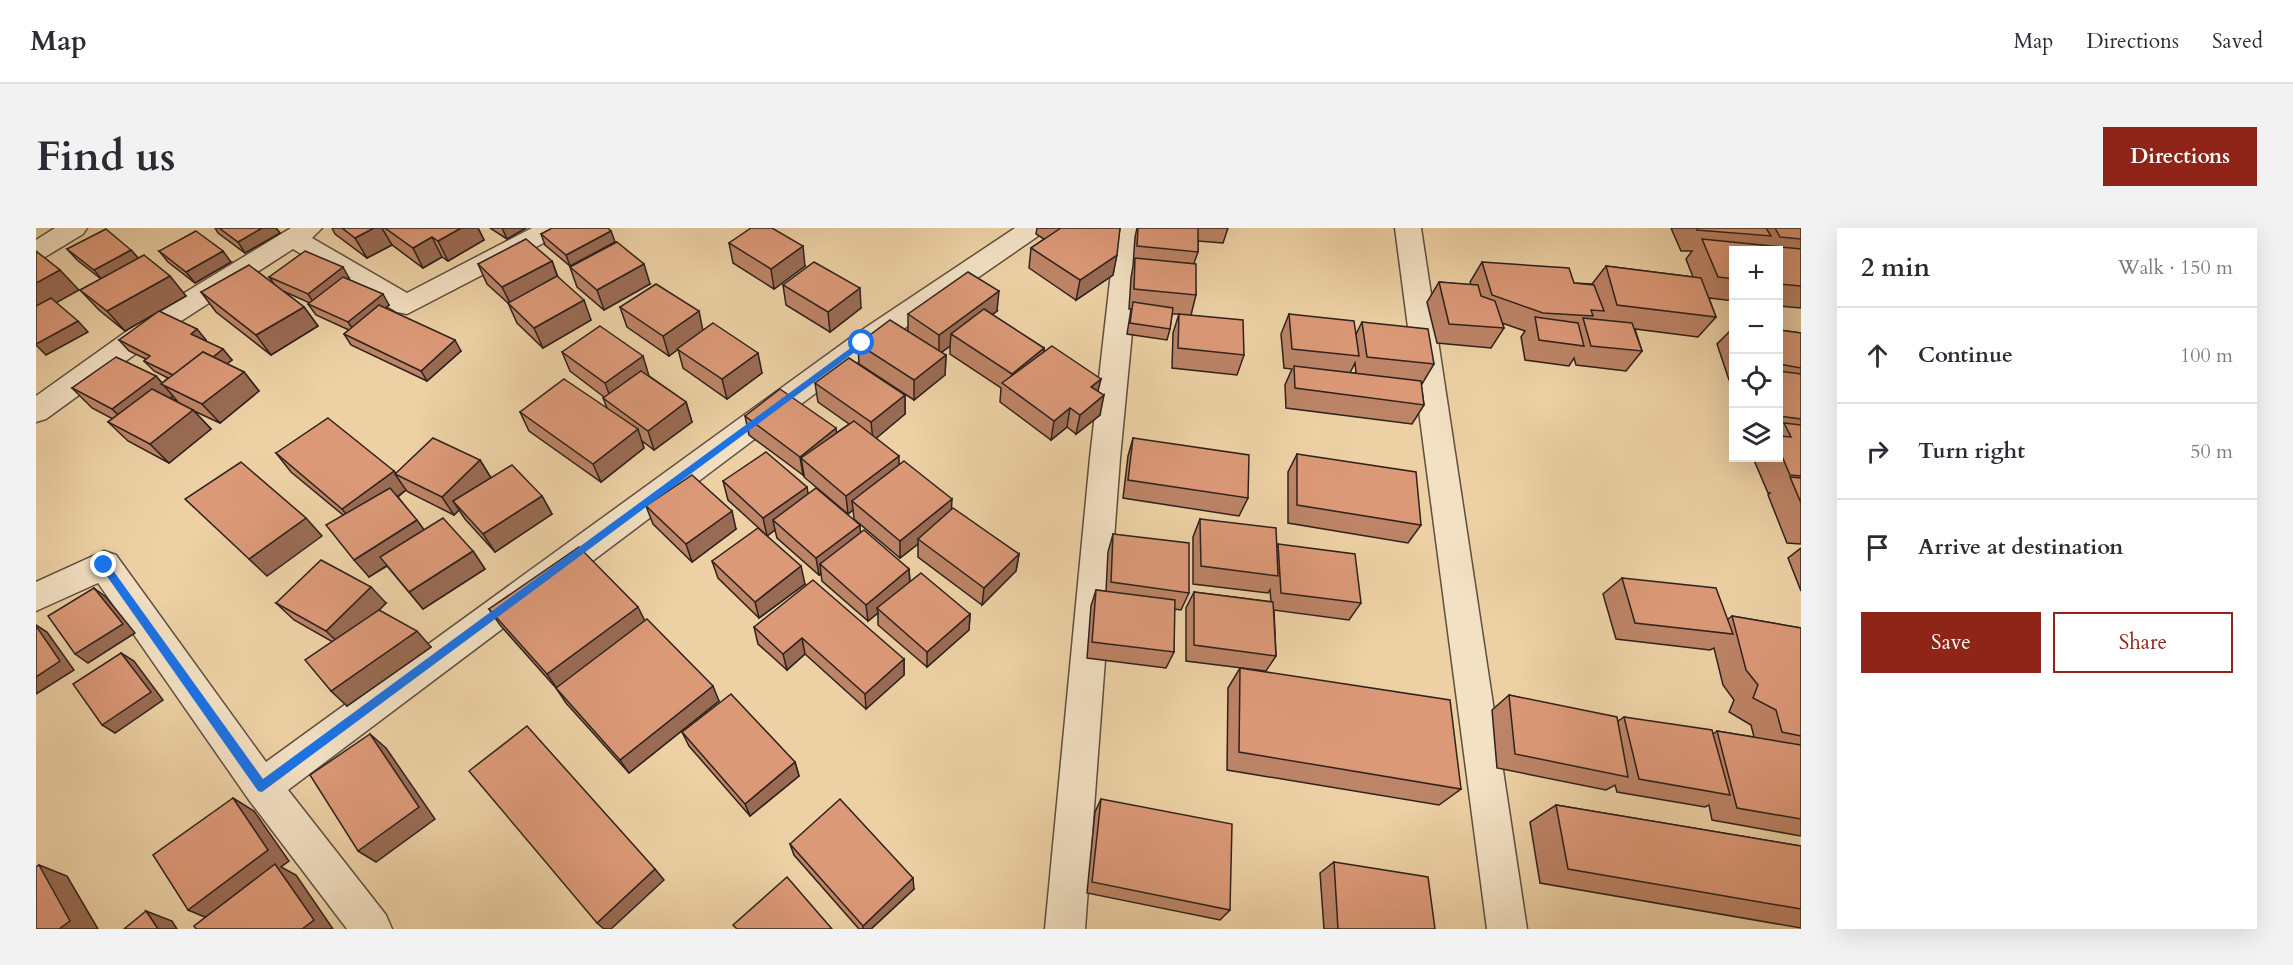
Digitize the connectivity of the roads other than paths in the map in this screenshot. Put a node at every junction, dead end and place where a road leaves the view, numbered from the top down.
1 (74, 228) edge
2 (552, 228) edge
3 (1032, 228) edge
4 (1129, 228) edge
5 (1408, 228) edge
6 (301, 233) edge
7 (36, 251) edge
8 (36, 411) edge
9 (36, 597) edge
10 (262, 787) junction
11 (372, 929) edge
12 (1065, 929) edge
13 (1507, 929) edge

1 - 7 street
2 - 6 street
3 - 10 street
4 - 12 street
5 - 13 street
6 - 8 street
9 - 10 street
10 - 11 street

